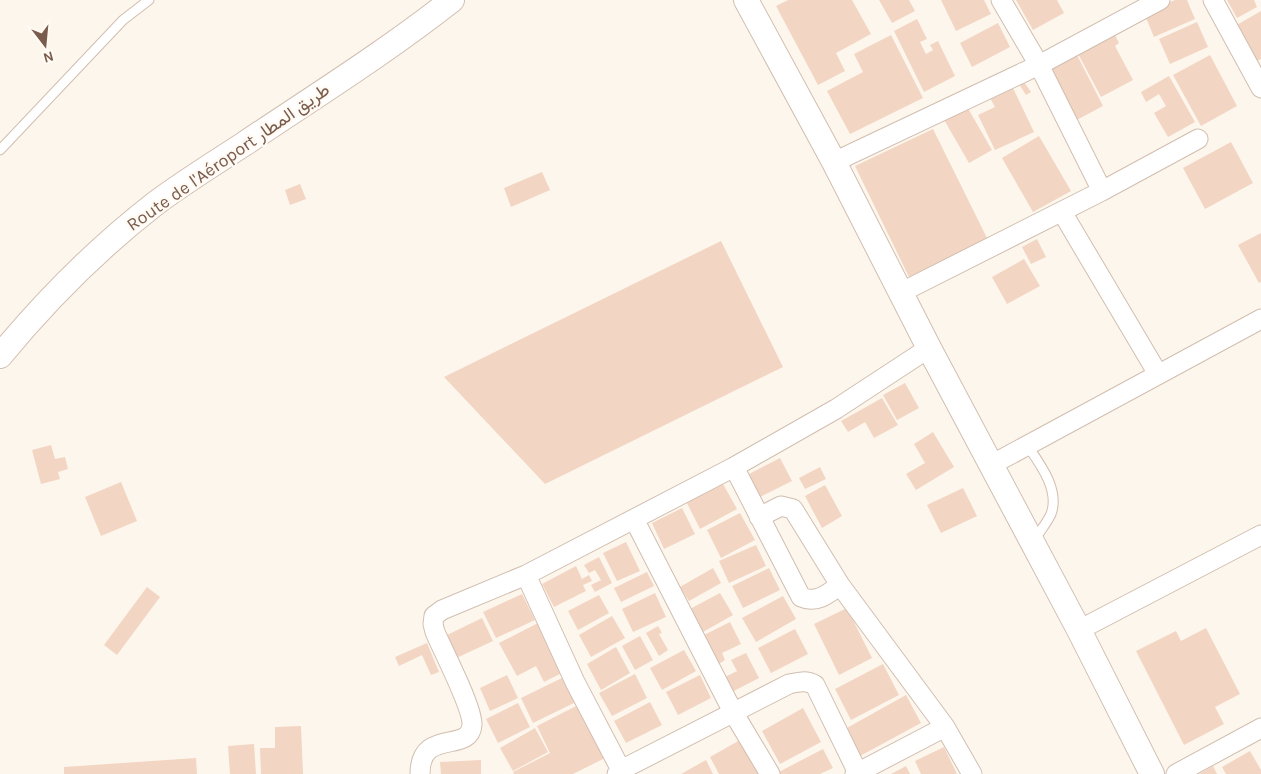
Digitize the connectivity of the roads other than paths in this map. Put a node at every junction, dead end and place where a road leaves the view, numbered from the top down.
1 (148, 0) edge
2 (452, 0) edge
3 (746, 0) edge
4 (1001, 0) edge
5 (1160, 0) edge
6 (1214, 0) edge
7 (1039, 65) junction
8 (1261, 88) edge
9 (1198, 139) dead end
10 (0, 150) edge
11 (834, 162) junction
12 (1102, 191) junction
13 (1062, 212) junction
14 (900, 293) junction
15 (1261, 319) edge
16 (929, 348) junction
17 (0, 356) edge
18 (1158, 374) junction
19 (1028, 445) junction
20 (991, 465) junction
21 (734, 467) junction
22 (759, 517) junction
23 (634, 519) junction
24 (1261, 535) edge
25 (1033, 543) junction
26 (526, 575) junction
27 (840, 585) junction
28 (1079, 630) junction
29 (733, 712) junction
30 (945, 728) junction
31 (1261, 728) edge
32 (619, 772) edge
33 (856, 773) edge
34 (420, 774) edge
35 (770, 774) edge
36 (972, 774) edge
37 (1152, 774) edge
38 (1176, 774) edge

1 - 10 lane
2 - 17 street, Route de l'Aéroport طريق المطار
3 - 11 street
4 - 7 street
5 - 7 street
6 - 8 street
7 - 11 street
7 - 12 street
9 - 12 street
11 - 14 street
12 - 13 street
13 - 14 street
13 - 18 street
14 - 16 street
15 - 18 street
16 - 20 street
16 - 21 street
18 - 19 street
19 - 20 street
19 - 25 lane
20 - 25 street
21 - 22 street
21 - 23 street
22 - 27 street
22 - 27 street
23 - 26 street
23 - 29 street
24 - 28 street
25 - 28 street
26 - 32 street
26 - 34 street
27 - 30 street
28 - 37 street
29 - 32 street
29 - 33 street
29 - 35 street
30 - 33 street
30 - 36 street
31 - 38 street

